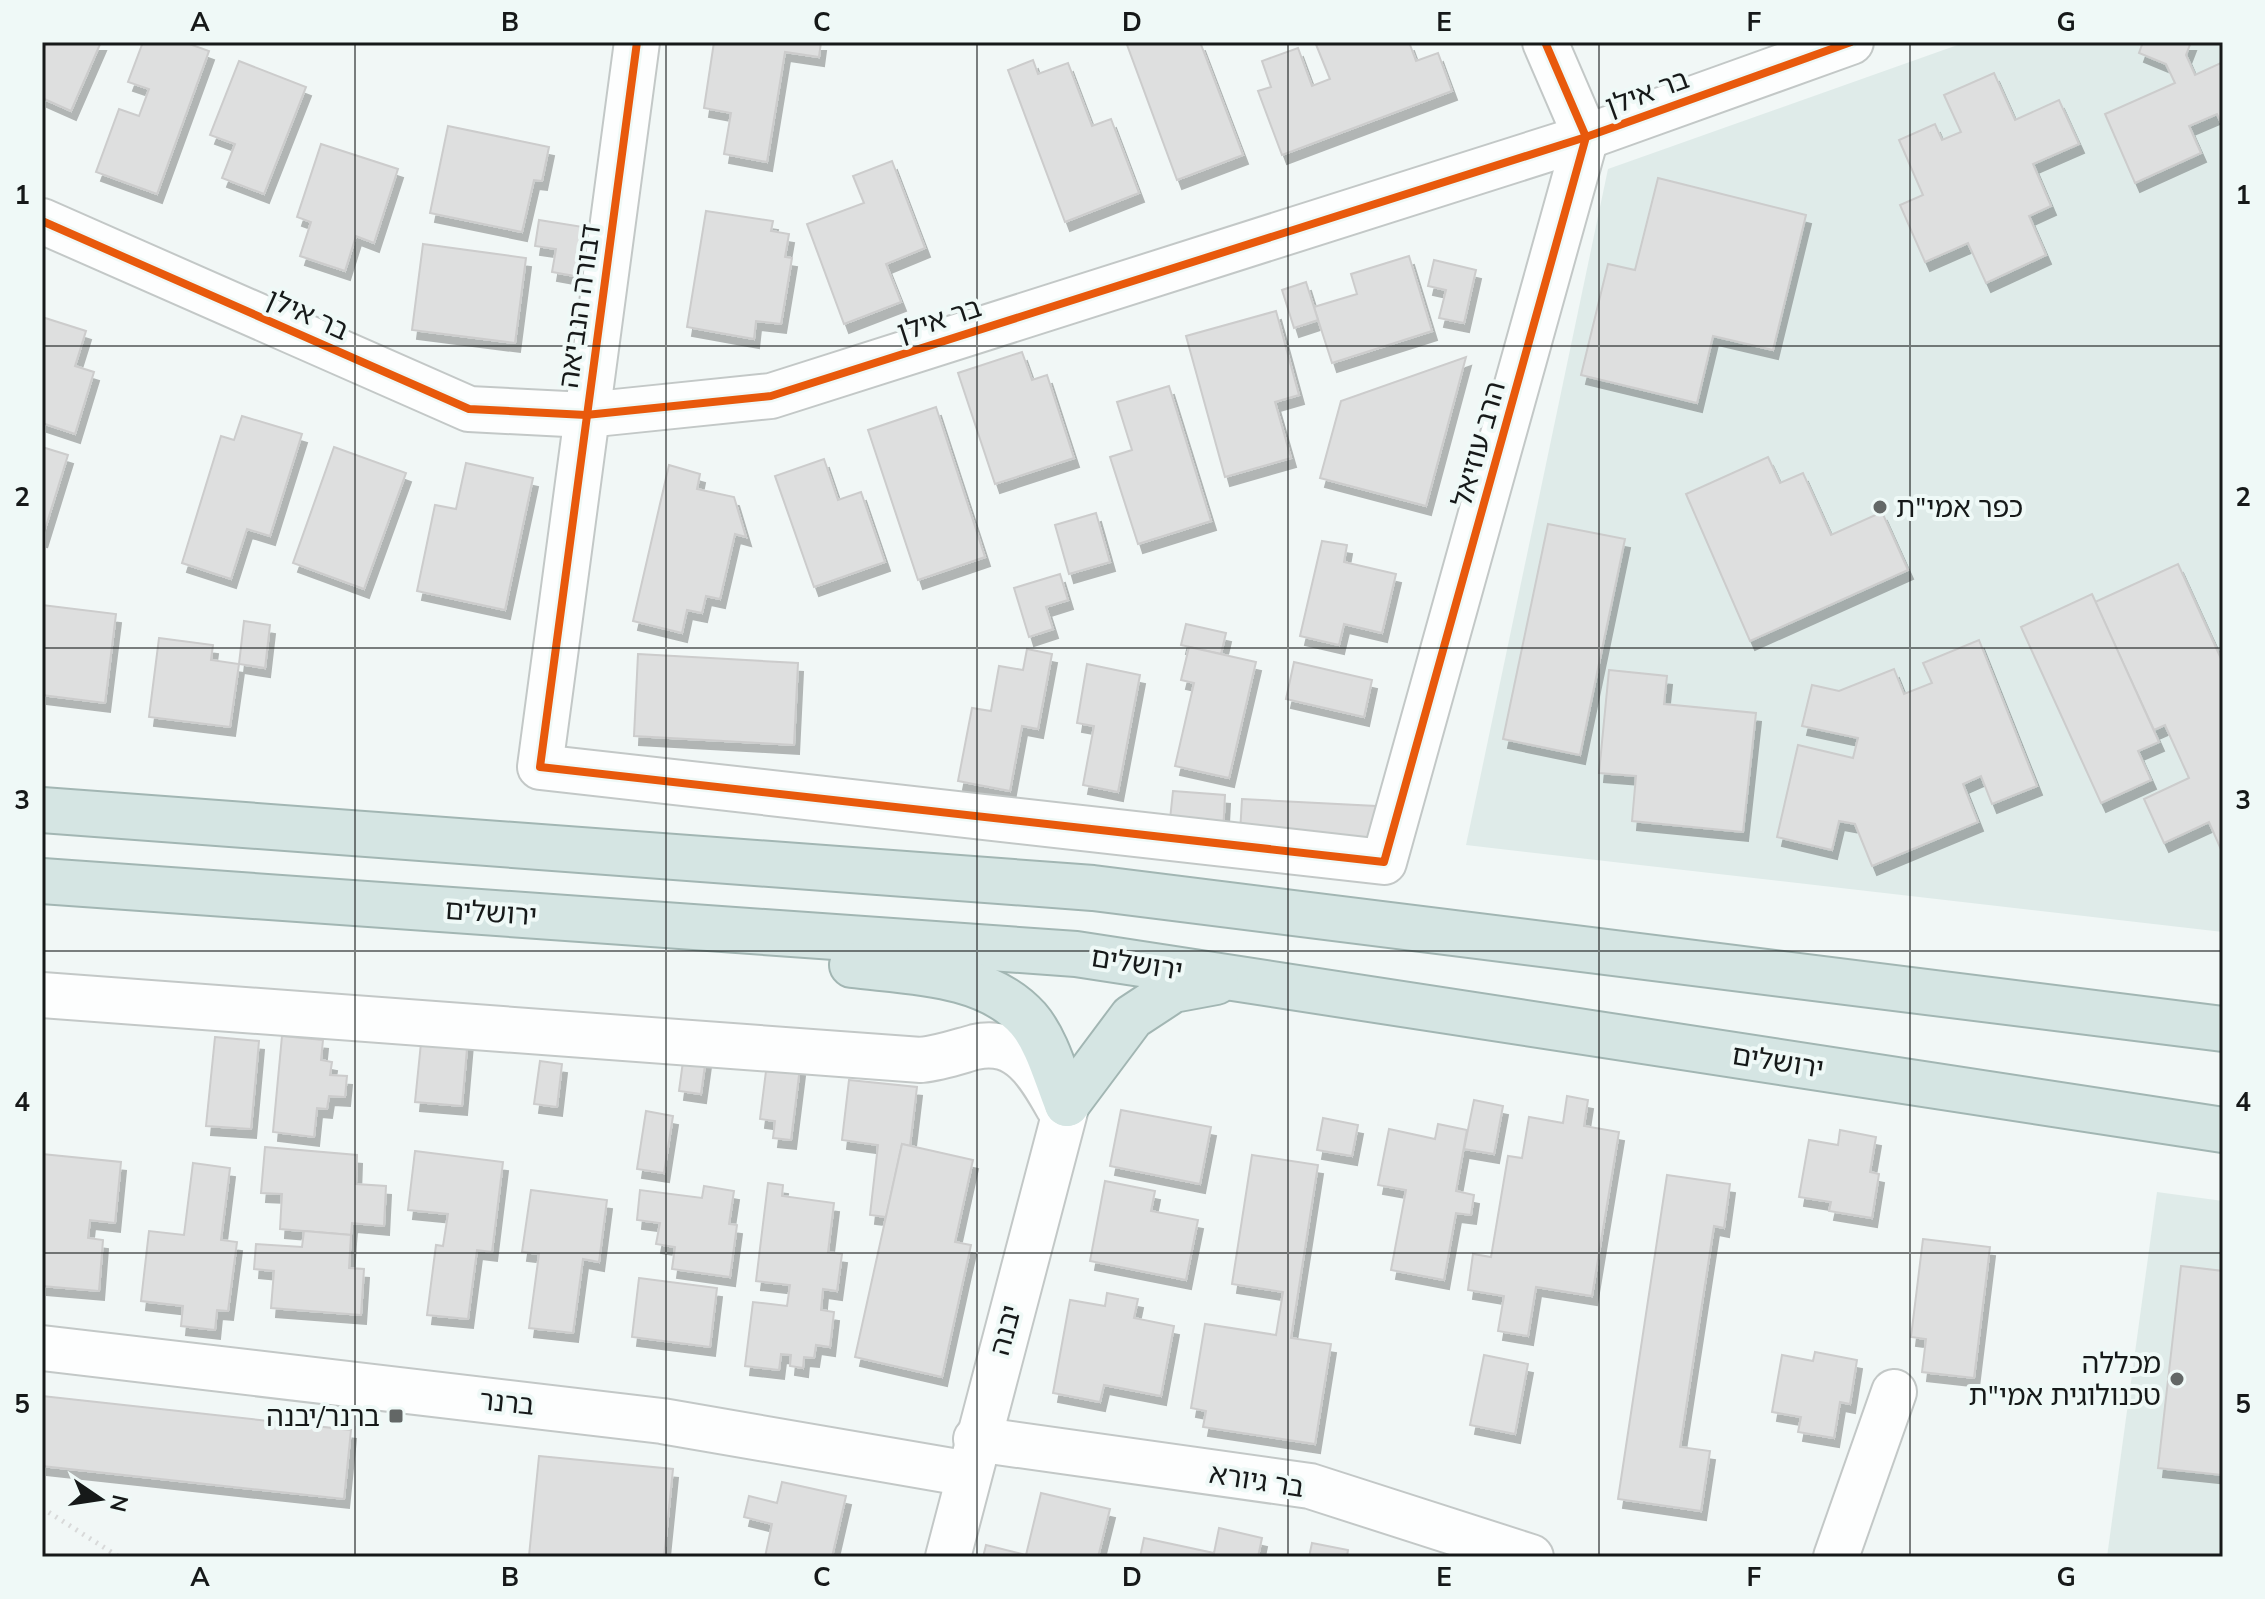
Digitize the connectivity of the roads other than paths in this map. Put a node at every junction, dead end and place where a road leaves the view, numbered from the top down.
1 (637, 42) edge
2 (1545, 42) edge
3 (1851, 42) edge
4 (1586, 137) junction
5 (42, 221) edge
6 (586, 415) junction
7 (540, 767) joint
8 (42, 810) edge
9 (42, 881) edge
10 (347, 902) junction
11 (1236, 978) junction
12 (42, 995) edge
13 (2223, 1029) edge
14 (1065, 1110) junction
15 (2223, 1130) edge
16 (42, 1348) edge
17 (1894, 1392) dead end
18 (972, 1457) junction
19 (948, 1557) edge
20 (1531, 1557) edge
21 (1836, 1557) edge

1 - 6 street, דבורה הנביאה
2 - 4 street
3 - 4 street, בר אילן
4 - 6 street, בר אילן
4 - 7 street, הרב עוזיאל
5 - 6 street, בר אילן
6 - 7 street, דבורה הנביאה
8 - 13 highway
9 - 10 highway, ירושלים
10 - 11 highway, ירושלים
10 - 14 highway
11 - 14 highway
11 - 15 highway, ירושלים
12 - 14 street
14 - 18 street, יבנה
16 - 18 street, ברנר
17 - 21 street
18 - 19 street, יבנה
18 - 20 street, בר גיורא

